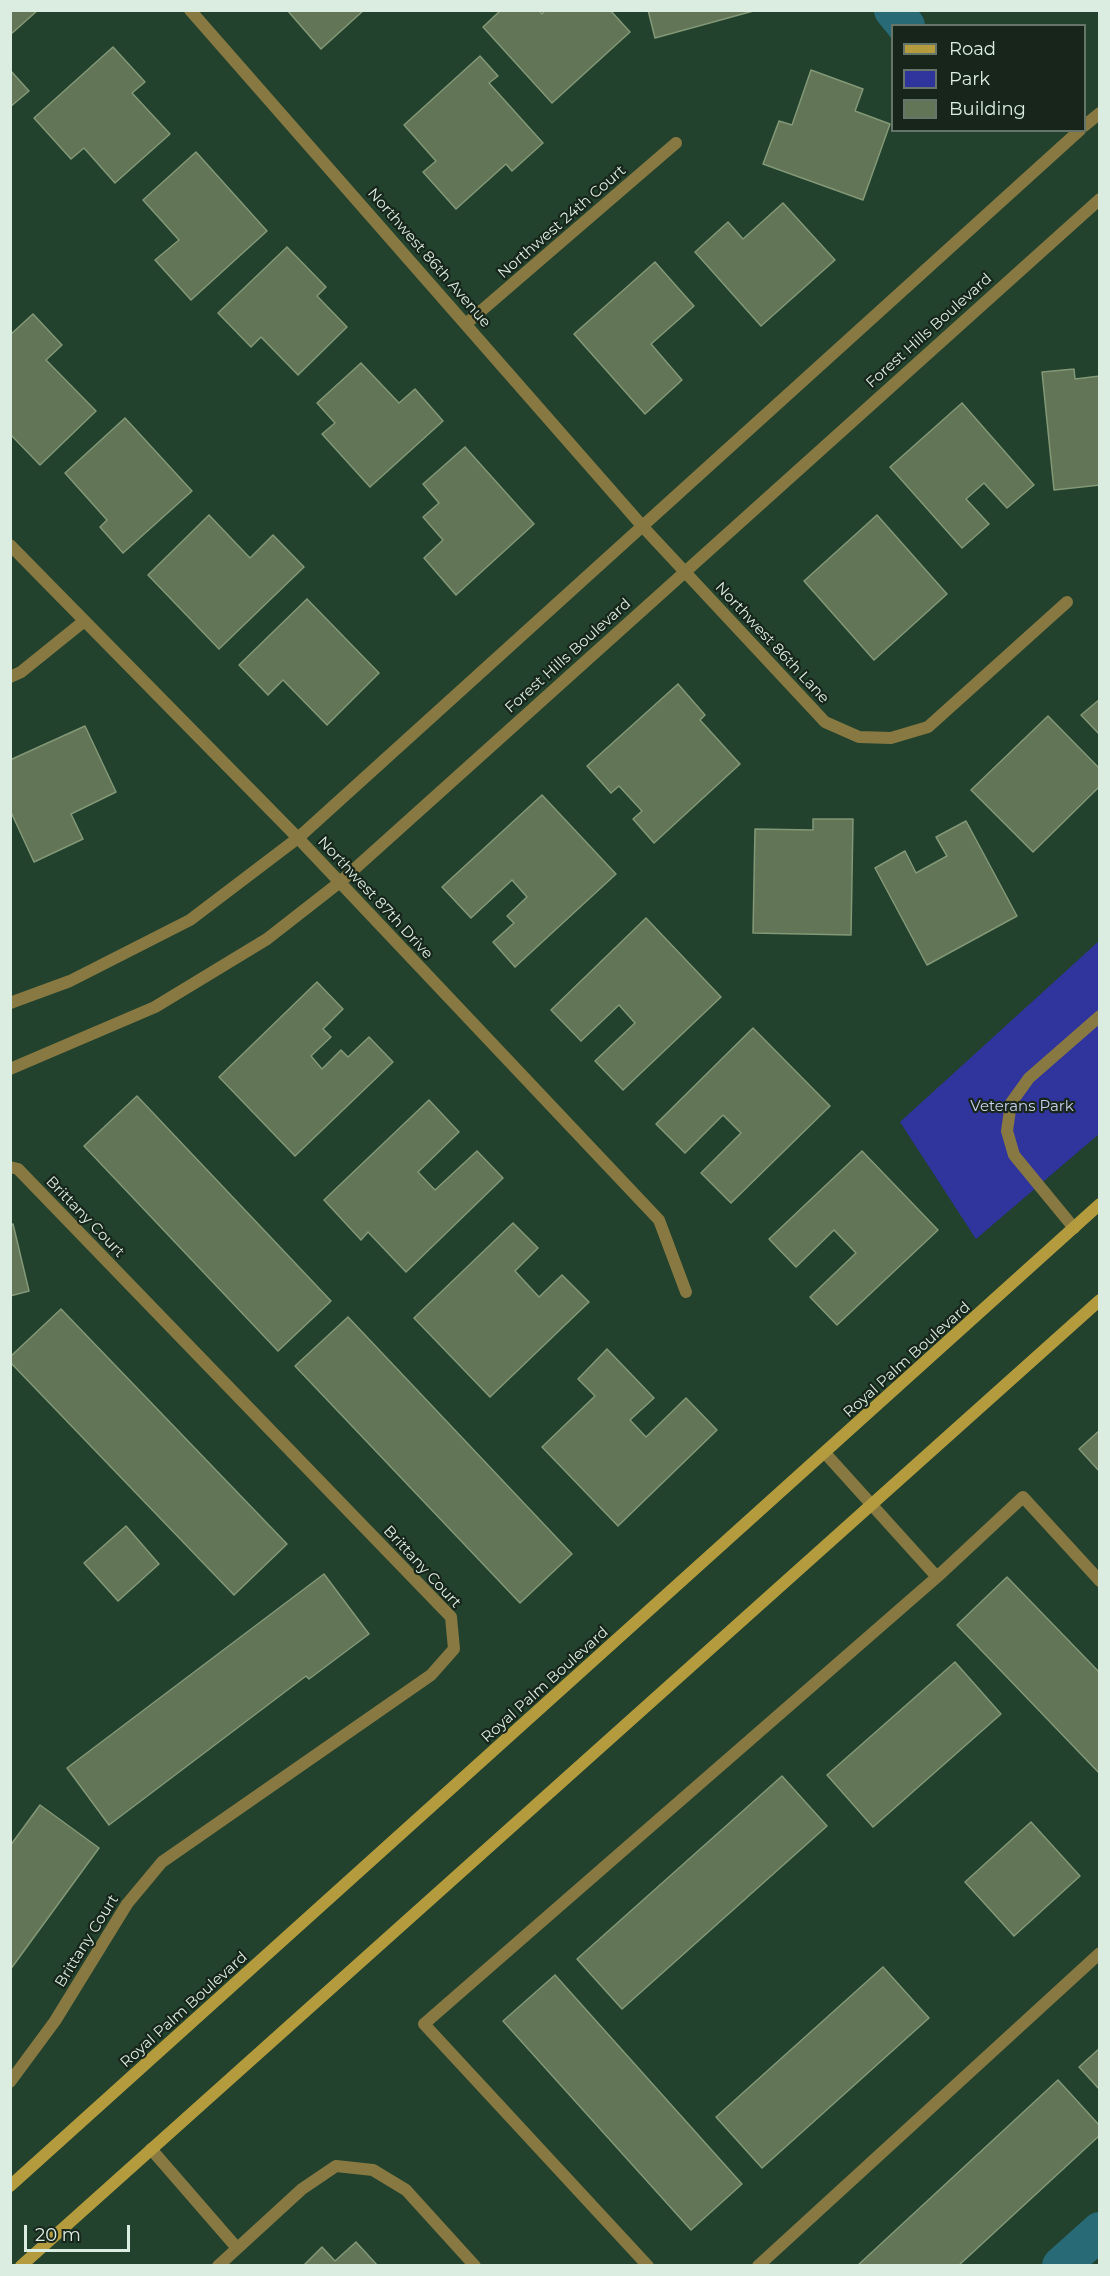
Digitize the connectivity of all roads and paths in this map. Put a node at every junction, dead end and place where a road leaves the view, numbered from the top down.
1 (190, 10) edge
2 (1078, 132) edge
3 (676, 143) dead end
4 (1100, 199) edge
5 (467, 323) junction
6 (644, 528) junction
7 (10, 545) edge
8 (684, 571) junction
9 (1067, 602) dead end
10 (83, 622) junction
11 (10, 677) edge
12 (298, 838) junction
13 (340, 882) junction
14 (10, 1003) edge
15 (1100, 1017) edge
16 (10, 1069) edge
17 (10, 1167) edge
18 (1100, 1204) edge
19 (1074, 1228) junction
20 (686, 1292) dead end
21 (1100, 1300) edge
22 (825, 1453) junction
23 (872, 1505) junction
24 (937, 1577) junction
25 (1100, 1581) edge
26 (1100, 1953) edge
27 (10, 2082) edge
28 (151, 2149) junction
29 (10, 2186) edge
30 (237, 2248) junction
31 (21, 2265) edge
32 (218, 2265) edge
33 (475, 2265) edge
34 (648, 2265) edge
35 (758, 2265) edge

1 - 5 street, Northwest 86th Avenue
2 - 6 street
3 - 5 street, Northwest 24th Court
4 - 8 street, Forest Hills Boulevard
5 - 6 street, Northwest 86th Avenue
6 - 8 street, Northwest 86th Lane
6 - 12 street
7 - 10 street, Northwest 87th Drive
8 - 9 street, Northwest 86th Lane
8 - 13 street, Forest Hills Boulevard
10 - 11 street
10 - 12 street, Northwest 87th Drive
12 - 13 street, Northwest 87th Drive
12 - 14 street
13 - 16 street, Forest Hills Boulevard
13 - 20 street, Northwest 87th Drive
15 - 19 street
17 - 27 street, Brittany Court
18 - 19 main road, Royal Palm Boulevard
19 - 22 main road, Royal Palm Boulevard
21 - 23 main road
22 - 23 street
22 - 29 main road, Royal Palm Boulevard
23 - 24 street
23 - 28 main road
24 - 25 street
24 - 34 street
26 - 35 street
28 - 30 street
28 - 31 main road
30 - 32 street
30 - 33 street

